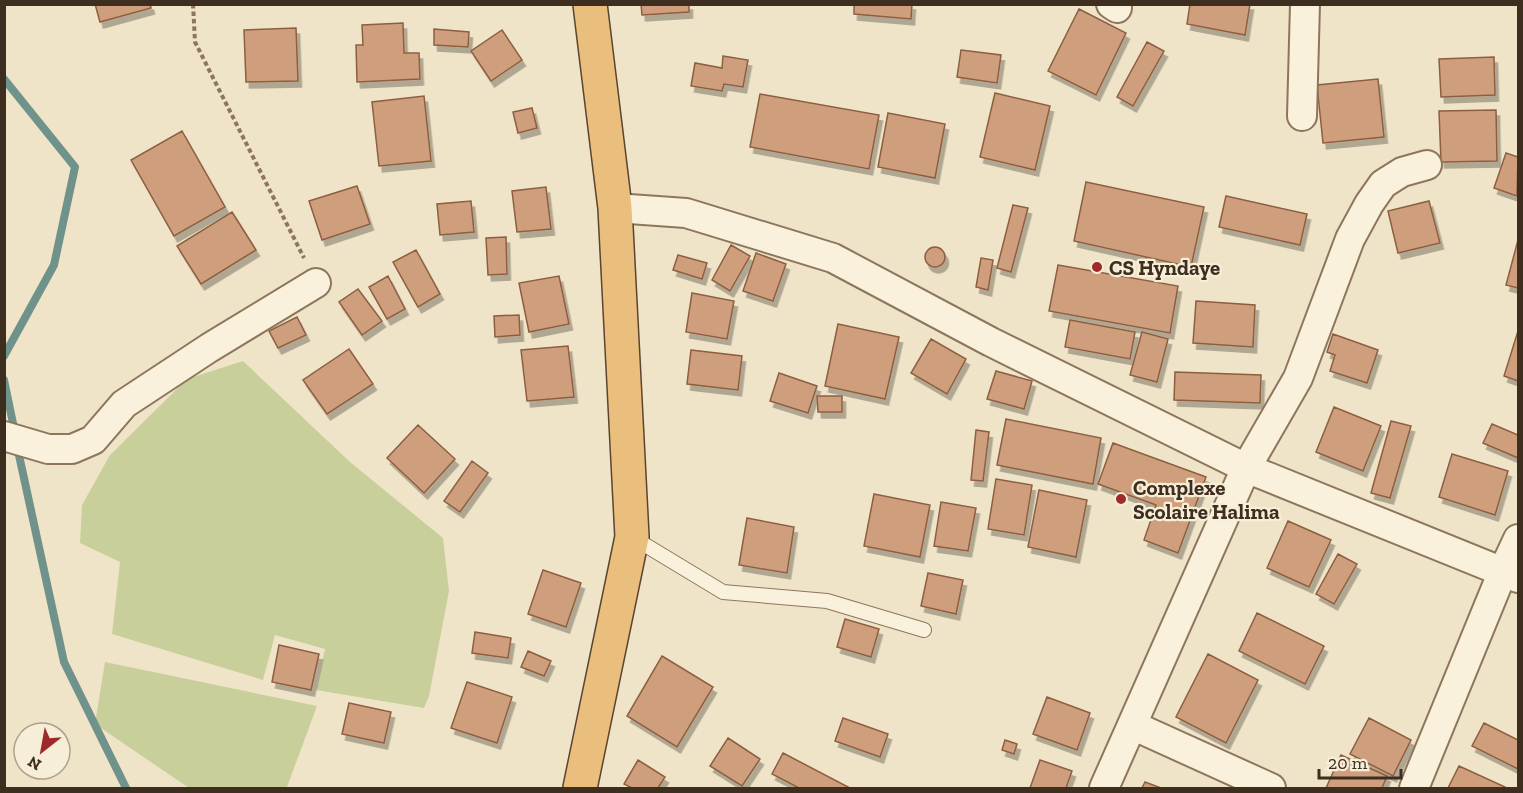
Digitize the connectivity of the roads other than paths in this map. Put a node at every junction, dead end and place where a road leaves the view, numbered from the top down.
1 (590, 4) edge
2 (1305, 4) edge
3 (1302, 116) dead end
4 (1426, 165) dead end
5 (615, 208) junction
6 (316, 283) road end
7 (4, 436) edge
8 (1246, 468) junction
9 (632, 537) junction
10 (1518, 539) edge
11 (1511, 574) edge
12 (924, 630) dead end
13 (1132, 725) junction
14 (580, 789) edge
15 (1104, 789) edge
16 (1270, 789) edge
17 (1414, 789) edge

1 - 5 highway
2 - 3 street
4 - 8 street
5 - 8 street
5 - 9 highway
6 - 7 street
8 - 11 street
8 - 13 street
9 - 12 lane
9 - 14 highway
10 - 11 street
11 - 17 street
13 - 15 street
13 - 16 street

